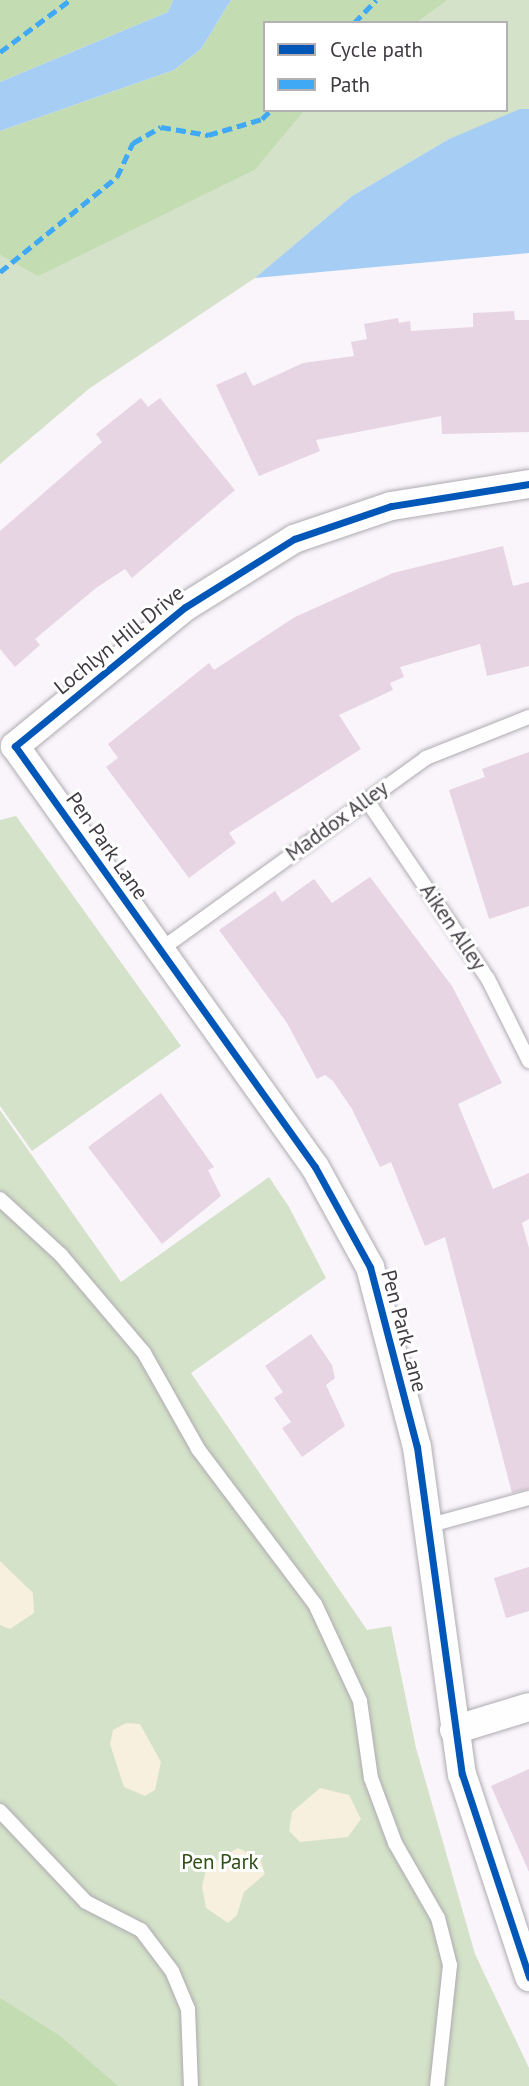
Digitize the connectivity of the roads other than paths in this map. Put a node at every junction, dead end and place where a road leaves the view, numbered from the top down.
1 (529, 484) edge
2 (529, 718) edge
3 (15, 746) joint
4 (366, 799) junction
5 (160, 950) junction
6 (529, 1061) edge
7 (0, 1199) edge
8 (529, 1498) edge
9 (431, 1525) junction
10 (529, 1707) edge
11 (454, 1730) junction
12 (0, 1811) edge
13 (529, 1976) edge
14 (191, 2086) edge
15 (437, 2086) edge

1 - 3 street, Lochlyn Hill Drive
2 - 4 lane, Maddox Alley
3 - 5 street, Pen Park Lane
4 - 5 lane, Maddox Alley
4 - 6 lane, Aiken Alley
5 - 9 street, Pen Park Lane
7 - 15 lane
8 - 9 lane
9 - 11 street, Pen Park Lane
10 - 11 street
11 - 13 street, Pen Park Lane
12 - 14 lane

